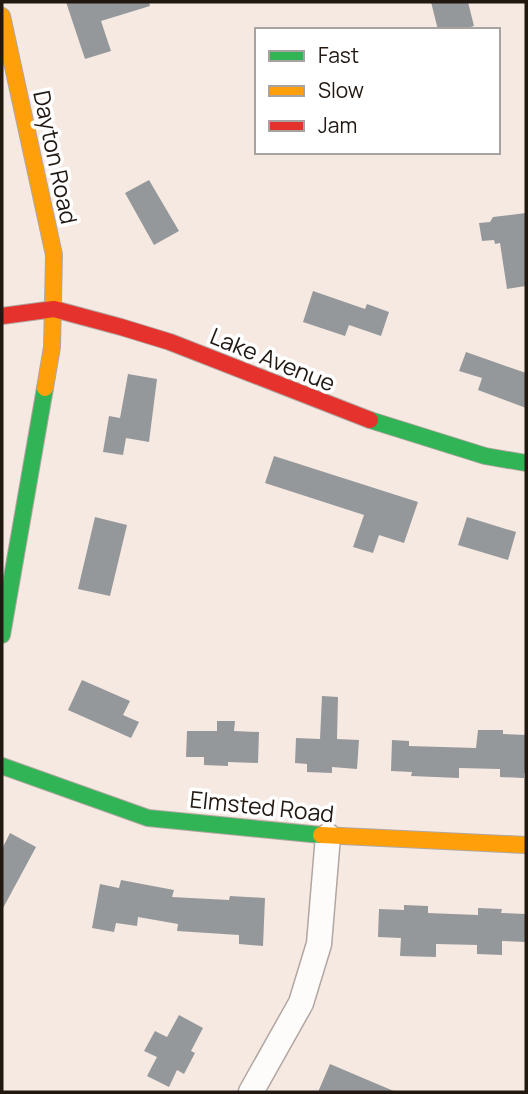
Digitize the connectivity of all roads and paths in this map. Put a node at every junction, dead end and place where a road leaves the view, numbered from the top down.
1 (2, 16) edge
2 (54, 309) junction
3 (2, 316) edge
4 (526, 463) edge
5 (2, 635) edge
6 (2, 766) edge
7 (328, 836) junction
8 (526, 845) edge
9 (251, 1092) edge

1 - 2 street, Dayton Road
2 - 3 street, Lake Avenue
2 - 4 street, Lake Avenue
2 - 5 street, Dayton Road
6 - 7 street, Elmsted Road
7 - 8 street, Elmsted Road
7 - 9 street

